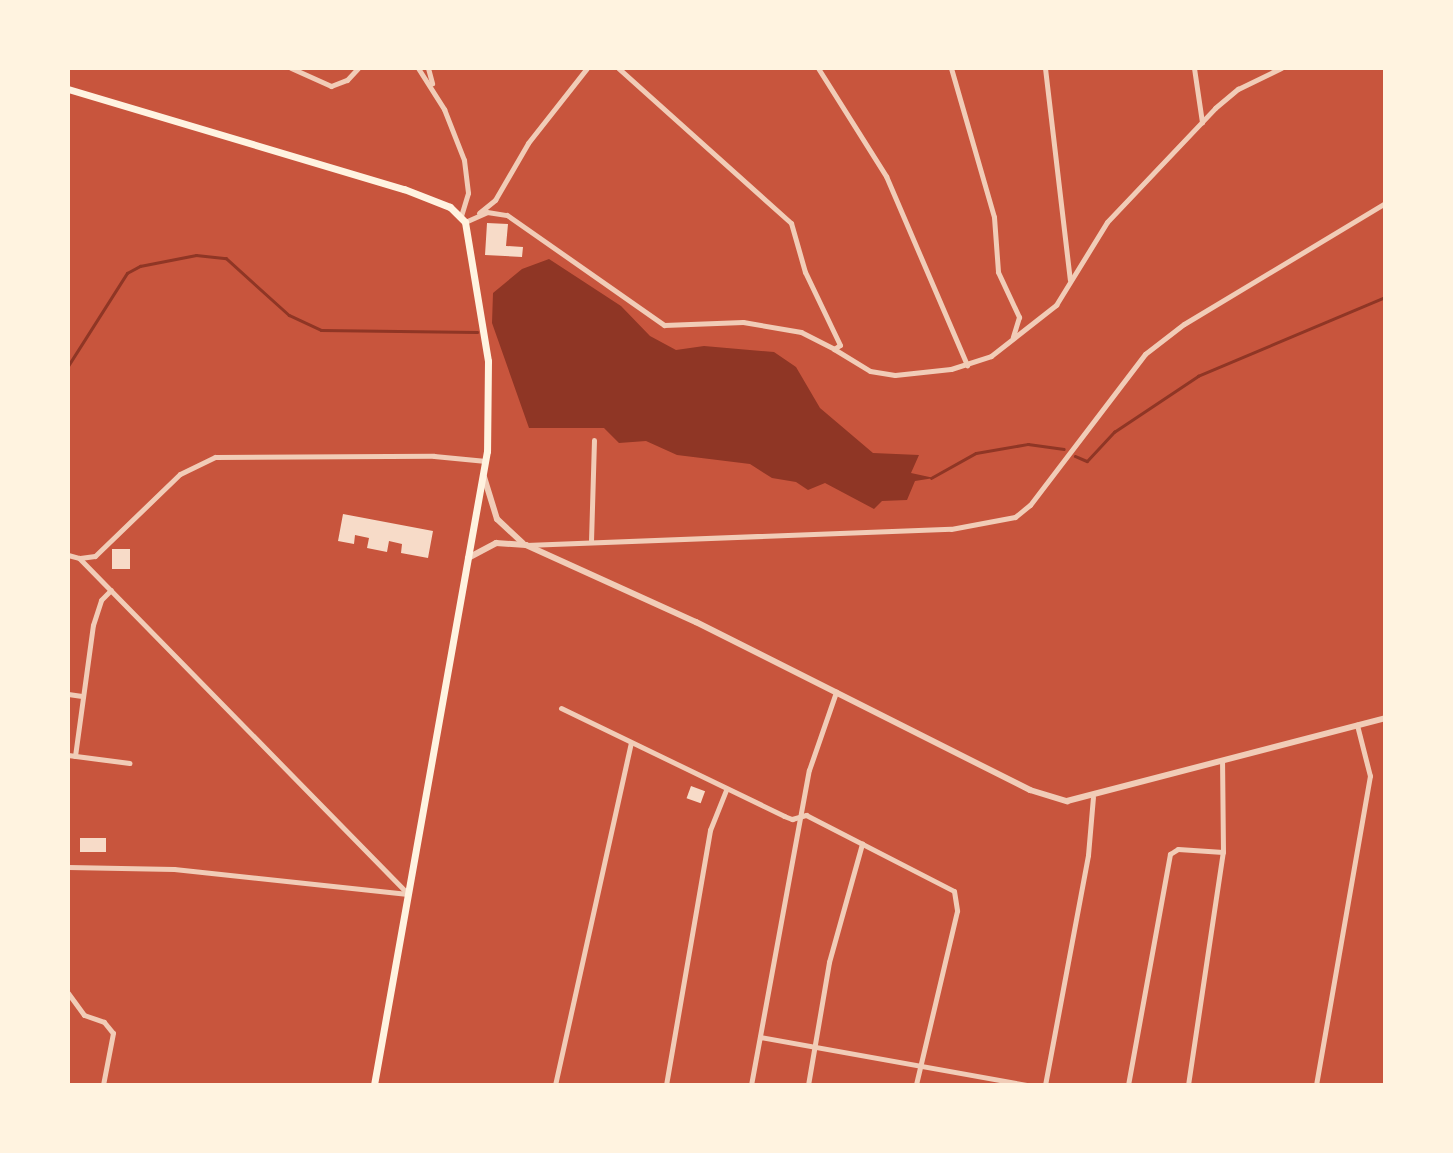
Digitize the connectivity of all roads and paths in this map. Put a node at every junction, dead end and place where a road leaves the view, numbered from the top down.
1 (291, 68) edge
2 (358, 68) edge
3 (418, 68) edge
4 (428, 68) edge
5 (587, 68) edge
6 (618, 68) edge
7 (818, 68) edge
8 (951, 68) edge
9 (1045, 68) edge
10 (1194, 68) edge
11 (1282, 68) edge
12 (432, 86) junction
13 (68, 89) edge
14 (1202, 122) junction
15 (1385, 203) edge
16 (476, 214) junction
17 (463, 219) junction
18 (1069, 284) junction
19 (1013, 337) junction
20 (834, 349) junction
21 (967, 365) junction
22 (594, 440) dead end
23 (486, 461) junction
24 (483, 475) junction
25 (591, 541) junction
26 (526, 545) junction
27 (68, 555) edge
28 (79, 558) junction
29 (468, 558) junction
30 (111, 590) junction
31 (836, 692) junction
32 (68, 694) edge
33 (82, 696) junction
34 (561, 708) dead end
35 (1385, 718) edge
36 (1357, 725) junction
37 (631, 743) junction
38 (72, 755) edge
39 (1222, 762) junction
40 (129, 763) dead end
41 (726, 790) junction
42 (1093, 797) junction
43 (800, 817) junction
44 (862, 844) junction
45 (1223, 852) junction
46 (68, 867) edge
47 (408, 894) junction
48 (68, 993) edge
49 (760, 1037) junction
50 (814, 1048) junction
51 (920, 1066) junction
52 (103, 1085) edge
53 (374, 1085) edge
54 (555, 1085) edge
55 (666, 1085) edge
56 (751, 1085) edge
57 (808, 1085) edge
58 (916, 1085) edge
59 (1028, 1085) edge
60 (1045, 1085) edge
61 (1128, 1085) edge
62 (1188, 1085) edge
63 (1317, 1085) edge

1 - 2 street
3 - 12 street
4 - 12 street
5 - 16 street
6 - 20 street
7 - 21 street
8 - 19 street
9 - 18 street
10 - 14 street
11 - 14 street
12 - 17 street
13 - 17 main road
14 - 18 street
15 - 25 street
16 - 17 street
16 - 20 street
17 - 23 main road
18 - 19 street
19 - 21 street
20 - 21 street
22 - 25 street
23 - 24 main road
23 - 28 street
24 - 26 street
24 - 29 main road
25 - 26 street
26 - 29 street
26 - 31 street
27 - 28 street
28 - 30 street
29 - 47 main road
30 - 33 street
30 - 47 street
31 - 42 street
31 - 43 street
32 - 33 street
33 - 38 street
34 - 37 street
35 - 36 street
36 - 39 street
36 - 63 street
37 - 41 street
37 - 54 street
38 - 40 street
39 - 42 street
39 - 45 street
41 - 43 street
41 - 55 street
42 - 60 street
43 - 44 street
43 - 49 street
44 - 50 street
44 - 51 street
45 - 61 street
45 - 62 street
46 - 47 street
47 - 53 main road
48 - 52 street
49 - 50 street
49 - 56 street
50 - 51 street
50 - 57 street
51 - 58 street
51 - 59 street

